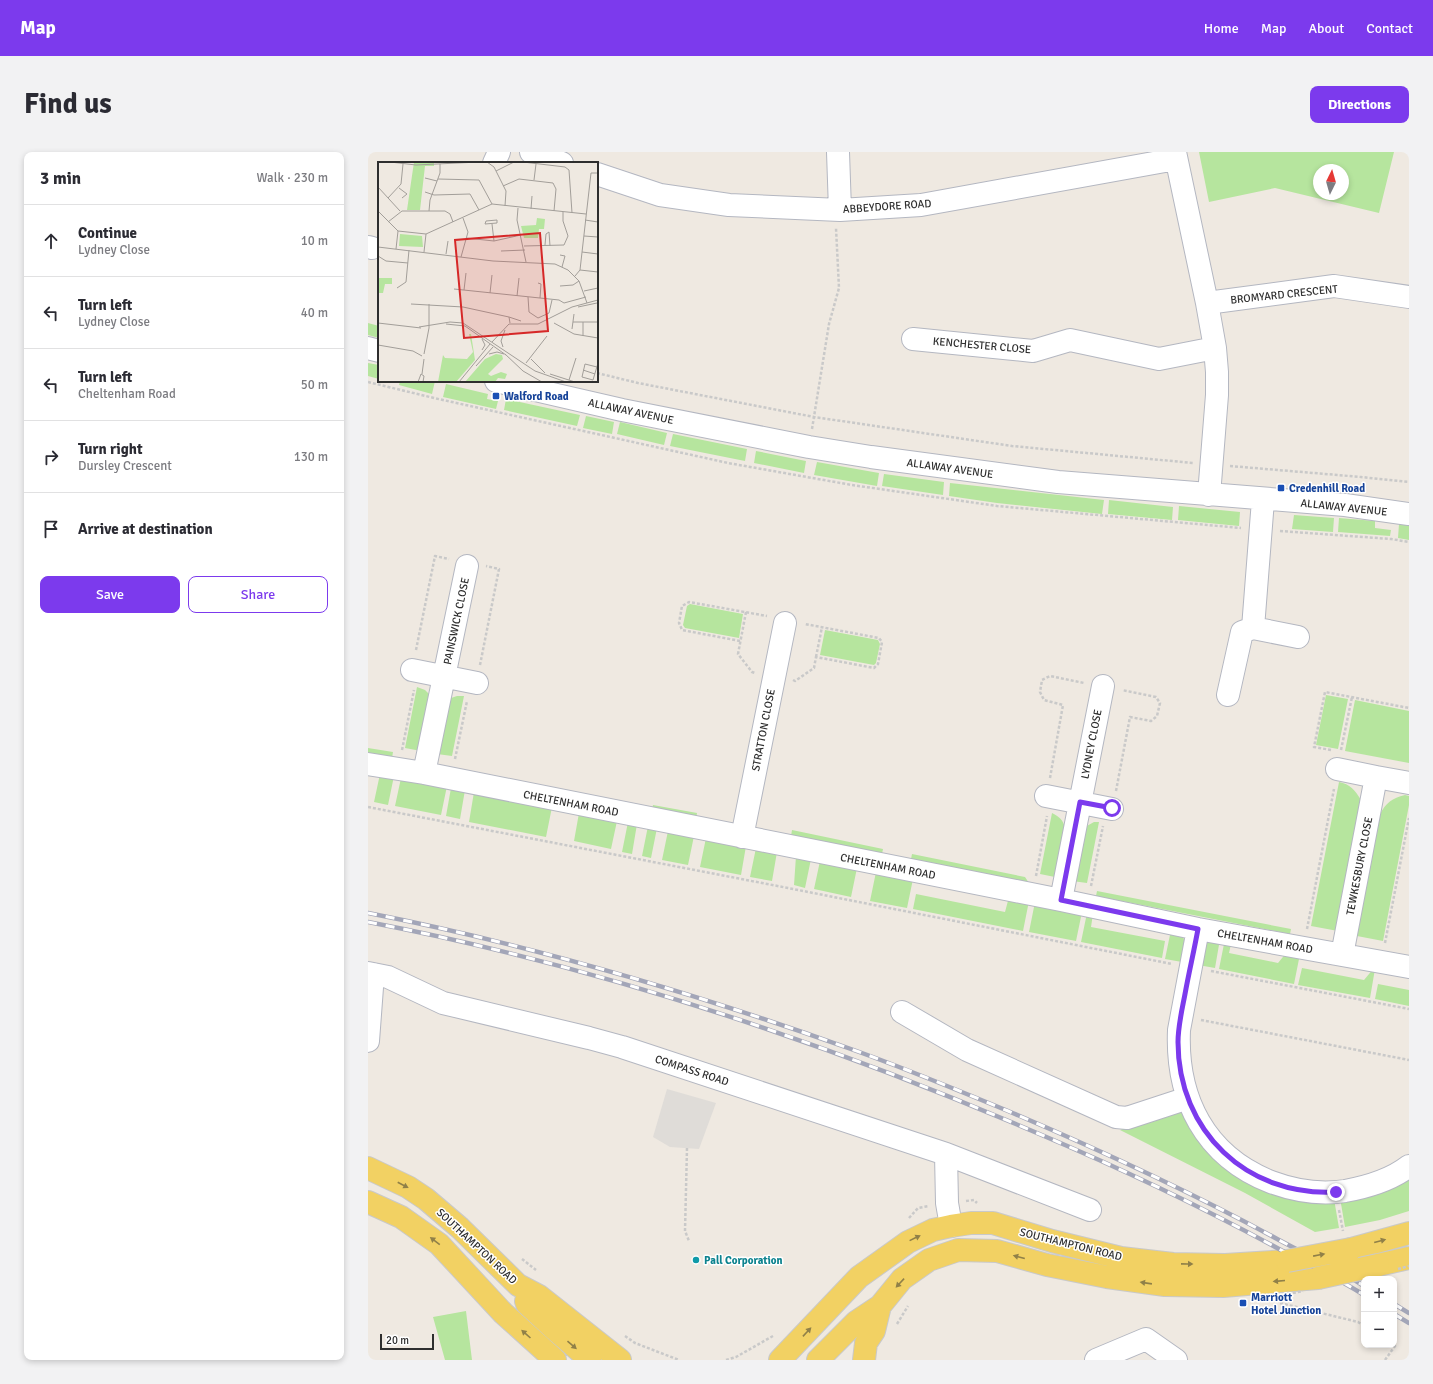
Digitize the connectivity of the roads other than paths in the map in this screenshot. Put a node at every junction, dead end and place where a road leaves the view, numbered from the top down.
1 (499, 152) edge
2 (531, 152) edge
3 (838, 152) edge
4 (1176, 155) edge
5 (494, 162) edge
6 (559, 162) edge
7 (598, 174) edge
8 (837, 210) junction
9 (1409, 297) edge
10 (1207, 303) junction
11 (913, 339) dead end
12 (368, 348) edge
13 (1215, 348) junction
14 (378, 351) edge
15 (500, 382) edge
16 (1209, 495) junction
17 (1263, 500) junction
18 (1409, 514) edge
19 (467, 566) dead end
20 (785, 623) dead end
21 (1253, 628) junction
22 (1298, 637) dead end
23 (412, 670) dead end
24 (444, 676) junction
25 (477, 683) dead end
26 (1103, 686) dead end
27 (1228, 696) dead end
28 (368, 764) edge
29 (1337, 769) road end
30 (424, 773) junction
31 (1376, 777) junction
32 (1409, 783) edge
33 (1046, 796) dead end
34 (1080, 802) junction
35 (1112, 808) dead end
36 (742, 837) junction
37 (1061, 900) junction
38 (1198, 929) junction
39 (1342, 955) junction
40 (1409, 967) edge
41 (370, 973) edge
42 (902, 1012) dead end
43 (368, 1041) edge
44 (1188, 1098) junction
45 (946, 1154) junction
46 (1409, 1166) edge
47 (368, 1168) edge
48 (368, 1202) edge
49 (1090, 1210) dead end
50 (951, 1226) junction
51 (1409, 1233) edge
52 (1409, 1258) edge
53 (880, 1306) junction
54 (593, 1351) edge
55 (865, 1352) edge
56 (1102, 1359) edge
57 (555, 1360) edge
58 (620, 1360) edge
59 (635, 1360) edge
60 (780, 1360) edge
61 (818, 1360) edge
62 (852, 1360) edge
63 (1176, 1360) edge

1 - 5 street
2 - 6 street
3 - 8 street
4 - 8 street, ABBEYDORE ROAD
4 - 10 street
7 - 8 street, ABBEYDORE ROAD
9 - 10 street, BROMYARD CRESCENT
10 - 13 street
11 - 13 street, KENCHESTER CLOSE
12 - 14 street
13 - 16 street
15 - 16 street, ALLAWAY AVENUE
16 - 17 street, ALLAWAY AVENUE
17 - 18 street, ALLAWAY AVENUE
17 - 21 street
19 - 24 street, PAINSWICK CLOSE
20 - 36 street, STRATTON CLOSE
21 - 22 street
21 - 27 street
23 - 24 street, PAINSWICK CLOSE
24 - 25 street, PAINSWICK CLOSE
24 - 30 street, PAINSWICK CLOSE
26 - 34 street, LYDNEY CLOSE
28 - 30 street, CHELTENHAM ROAD
29 - 31 street
30 - 36 street, CHELTENHAM ROAD
31 - 32 street
31 - 39 street, TEWKESBURY CLOSE
33 - 34 street
34 - 35 street
34 - 37 street, LYDNEY CLOSE
36 - 37 street, CHELTENHAM ROAD
37 - 38 street, CHELTENHAM ROAD
38 - 39 street, CHELTENHAM ROAD
38 - 44 street
39 - 40 street, CHELTENHAM ROAD
41 - 43 street
41 - 45 street, COMPASS ROAD
42 - 44 street
44 - 46 street
45 - 49 street, COMPASS ROAD
45 - 50 street
47 -> 54 main road, SOUTHAMPTON ROAD
57 -> 48 main road
50 -> 51 main road, SOUTHAMPTON ROAD, bridge
60 -> 50 main road, SOUTHAMPTON ROAD
52 -> 53 main road, SOUTHAMPTON ROAD, bridge
53 - 55 main road
53 - 61 main road
54 - 58 main road, SOUTHAMPTON ROAD
54 - 59 main road
55 - 62 main road
56 - 63 street

